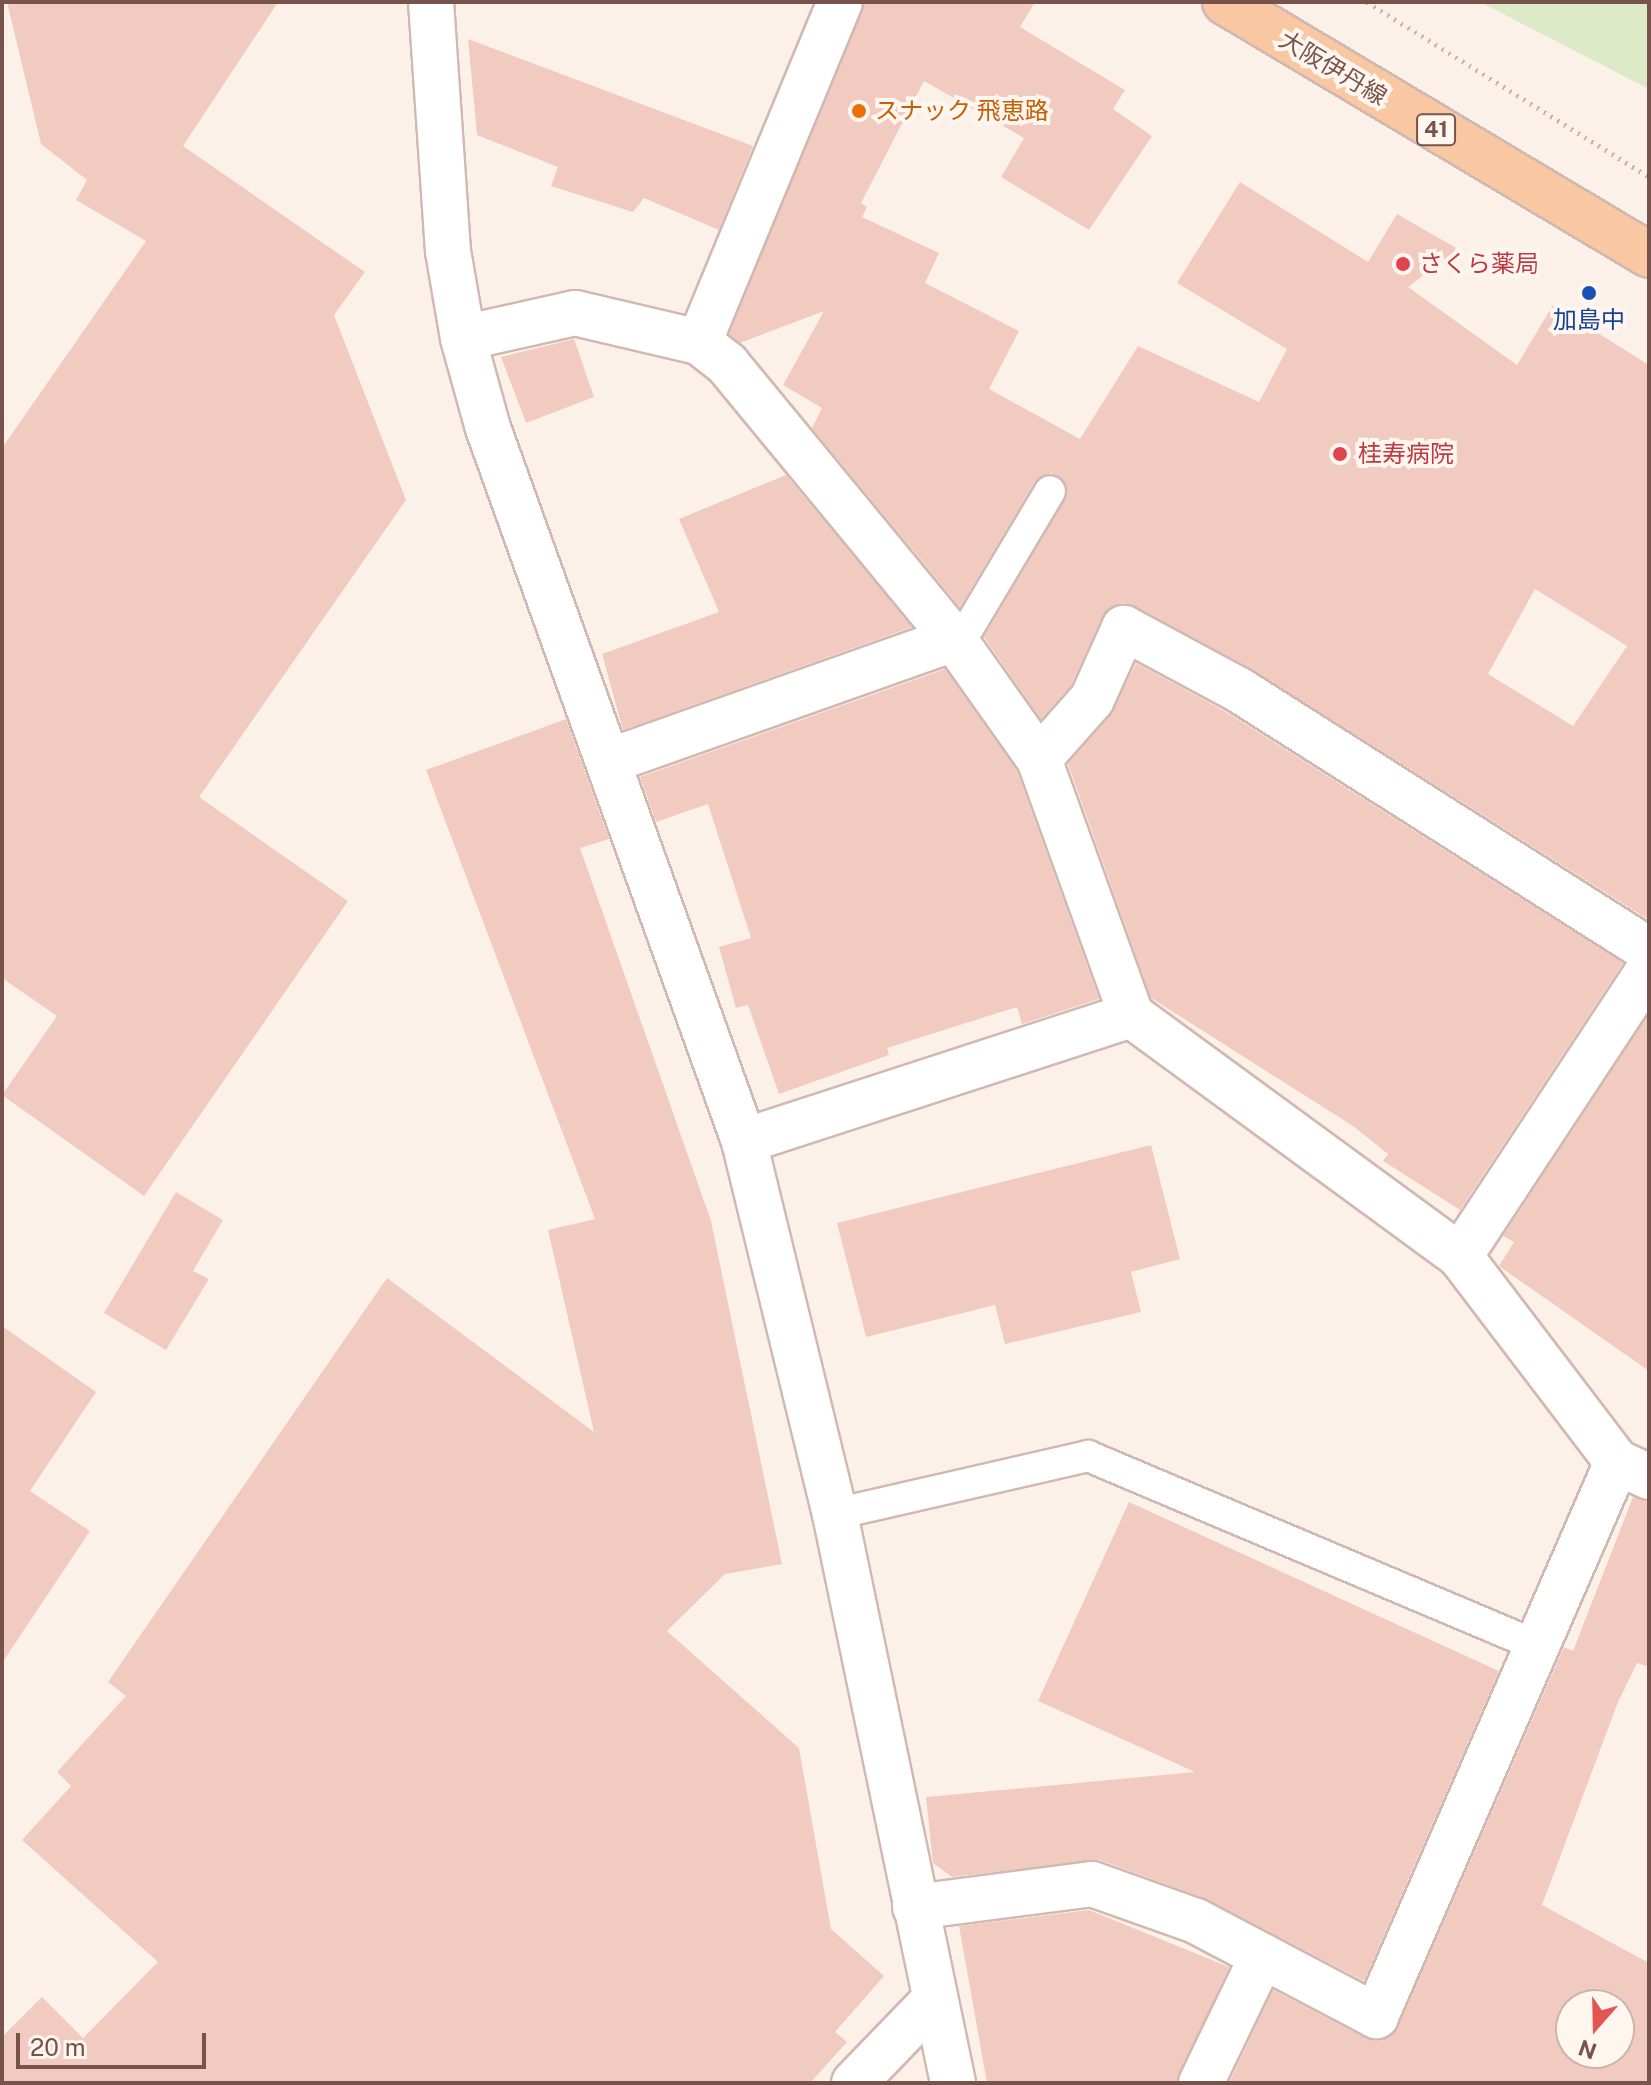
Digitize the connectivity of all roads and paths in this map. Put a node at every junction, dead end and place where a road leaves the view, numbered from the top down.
1 (431, 2) edge
2 (840, 2) edge
3 (1225, 2) edge
4 (1367, 2) edge
5 (1649, 177) edge
6 (1649, 255) edge
7 (463, 338) junction
8 (699, 342) junction
9 (1050, 491) dead end
10 (954, 639) junction
11 (1039, 759) junction
12 (612, 760) junction
13 (1649, 950) edge
14 (1649, 969) edge
15 (1131, 1015) junction
16 (744, 1141) junction
17 (1460, 1256) junction
18 (1633, 1470) edge
19 (835, 1514) junction
20 (1534, 1644) junction
21 (915, 1907) junction
22 (1262, 1956) junction
23 (935, 1999) junction
24 (854, 2083) edge
25 (953, 2083) edge
26 (1201, 2083) edge

1 - 7 street
2 - 8 street
3 - 6 main road, 大阪伊丹線 / 41
4 - 5 path
7 - 8 street
7 - 12 street
8 - 10 street
9 - 10 lane
10 - 11 street
10 - 12 street
11 - 13 street
11 - 15 street
12 - 16 street
14 - 17 street
15 - 16 street
15 - 17 street
16 - 19 street
17 - 18 street
18 - 20 street
19 - 20 lane
19 - 21 street
20 - 22 street
21 - 22 street
21 - 23 street
22 - 26 street
23 - 24 street
23 - 25 street

